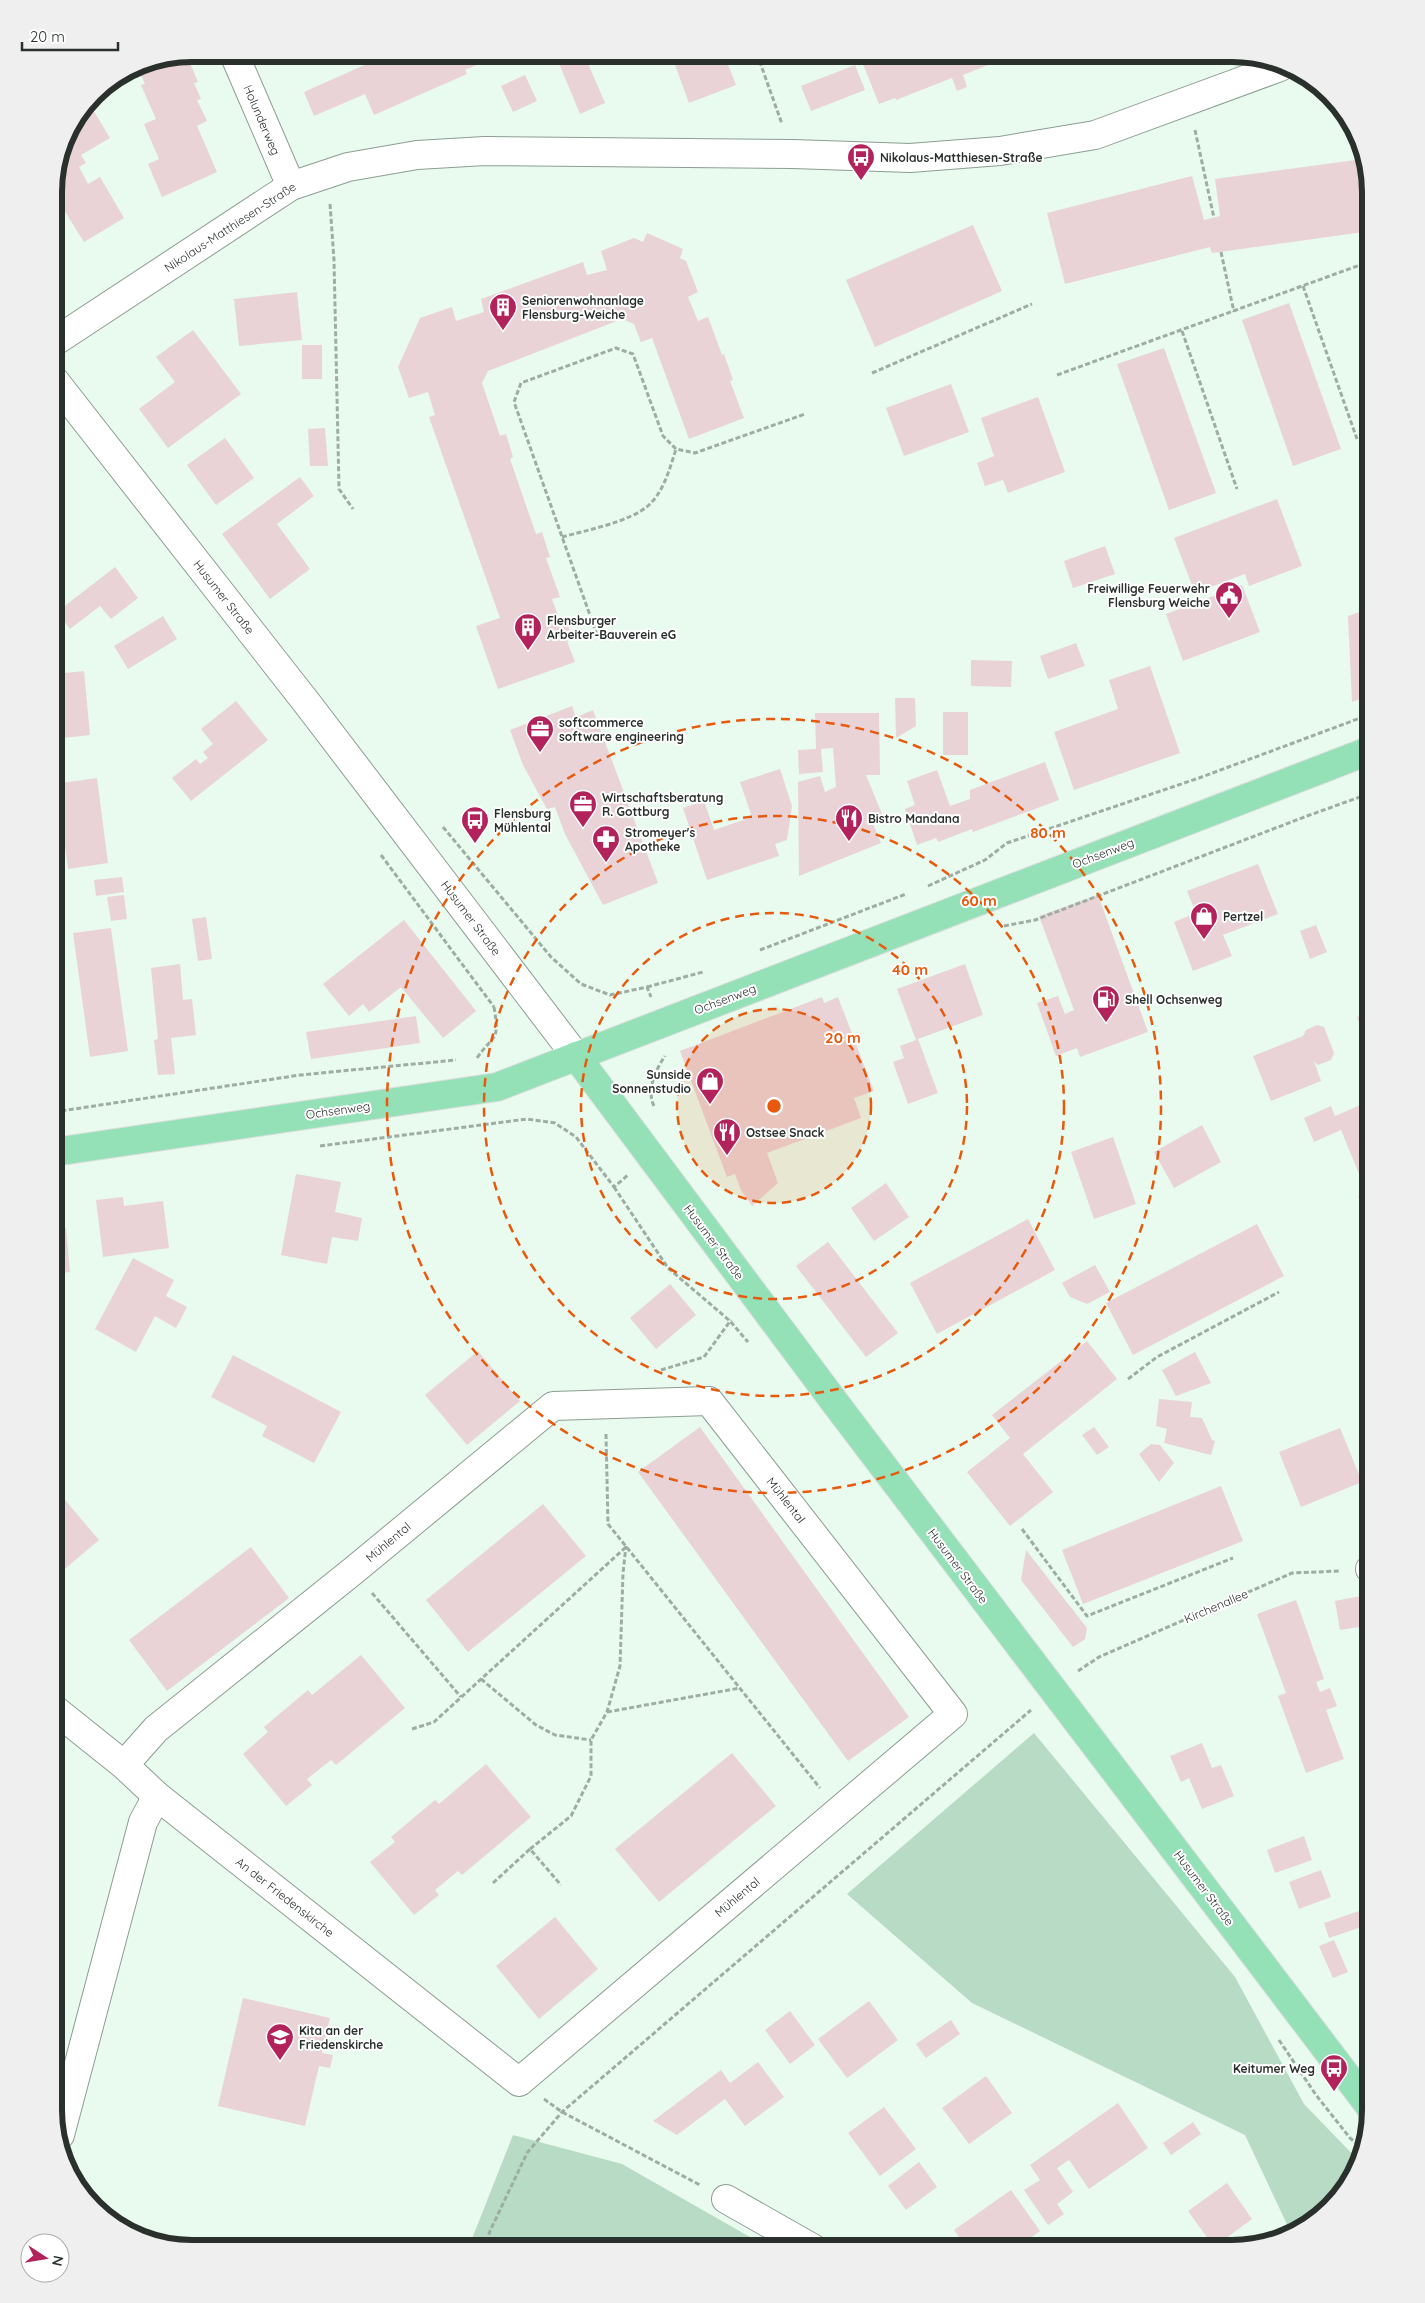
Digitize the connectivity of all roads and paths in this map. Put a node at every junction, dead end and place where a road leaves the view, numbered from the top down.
1 (238, 63) edge
2 (760, 63) edge
3 (1274, 69) edge
4 (1189, 100) junction
5 (793, 154) junction
6 (328, 174) junction
7 (291, 186) junction
8 (1214, 218) dead end
9 (1221, 252) dead end
10 (1362, 264) edge
11 (1303, 286) junction
12 (1032, 304) dead end
13 (1234, 312) junction
14 (1182, 331) junction
15 (63, 336) edge
16 (872, 373) dead end
17 (1057, 375) dead end
18 (63, 391) edge
19 (805, 414) dead end
20 (1357, 439) dead end
21 (676, 449) junction
22 (1237, 489) dead end
23 (353, 509) dead end
24 (562, 537) junction
25 (596, 635) dead end
26 (1362, 717) edge
27 (1362, 753) edge
28 (1362, 796) edge
29 (921, 889) dead end
30 (912, 892) dead end
31 (1000, 926) dead end
32 (759, 951) dead end
33 (551, 957) dead end
34 (705, 972) dead end
35 (521, 984) junction
36 (647, 987) dead end
37 (576, 1056) junction
38 (477, 1058) junction
39 (467, 1059) dead end
40 (457, 1060) dead end
41 (489, 1088) junction
42 (63, 1111) edge
43 (62, 1151) edge
44 (650, 1156) junction
45 (1279, 1292) dead end
46 (757, 1300) junction
47 (660, 1371) dead end
48 (1128, 1380) dead end
49 (605, 1405) junction
50 (1022, 1529) dead end
51 (626, 1546) junction
52 (1233, 1558) dead end
53 (1362, 1569) edge
54 (353, 1571) junction
55 (1077, 1672) dead end
56 (481, 1679) junction
57 (740, 1688) junction
58 (1054, 1691) junction
59 (461, 1697) junction
60 (607, 1712) junction
61 (62, 1716) edge
62 (412, 1730) dead end
63 (591, 1740) junction
64 (124, 1765) junction
65 (157, 1796) junction
66 (839, 1811) junction
67 (530, 1849) junction
68 (493, 1882) dead end
69 (561, 1885) dead end
70 (518, 2082) joint
71 (1362, 2096) edge
72 (562, 2112) junction
73 (63, 2123) edge
74 (726, 2199) joint
75 (487, 2240) edge
76 (798, 2240) edge

1 - 7 street, Holunderweg
2 - 5 path
3 - 4 street, Nikolaus-Matthiesen-Straße
4 - 5 street, Nikolaus-Matthiesen-Straße
4 - 8 path
5 - 6 street, Nikolaus-Matthiesen-Straße
6 - 7 street, Nikolaus-Matthiesen-Straße
6 - 23 path
7 - 15 street, Nikolaus-Matthiesen-Straße
9 - 13 path
10 - 11 path
11 - 13 path
11 - 20 path
12 - 16 path
13 - 14 path
14 - 17 path
14 - 22 path
18 - 35 street, Husumer Straße
19 - 21 path
21 - 24 path
21 - 24 path
24 - 25 path
26 - 29 path
27 - 37 main road, Ochsenweg
28 - 31 path
30 - 32 path
33 - 35 path
34 - 36 path
35 - 37 street, Husumer Straße
35 - 38 path
37 - 41 main road, Ochsenweg
37 - 44 main road, Husumer Straße
38 - 39 path
38 - 41 path
40 - 42 path
41 - 43 main road, Ochsenweg
41 - 44 path
44 - 46 main road, Husumer Straße
45 - 48 path
46 - 47 path
46 - 58 main road, Husumer Straße
49 - 51 path
49 - 54 street, Mühlental
49 - 66 street, Mühlental
50 - 52 path
51 - 56 path
51 - 57 path
51 - 60 path
53 - 55 path, Kirchenallee
54 - 59 path
54 - 64 street, Mühlental
56 - 59 path
56 - 63 path
57 - 60 path
57 - 66 path
58 - 71 main road, Husumer Straße
58 - 72 path
59 - 62 path
60 - 63 path
61 - 64 street, An der Friedenskirche
63 - 67 path
64 - 65 street, An der Friedenskirche
65 - 70 street, An der Friedenskirche
65 - 73 street
66 - 70 street, Mühlental
67 - 68 path
67 - 69 path
72 - 74 path
72 - 75 path
74 - 76 street

